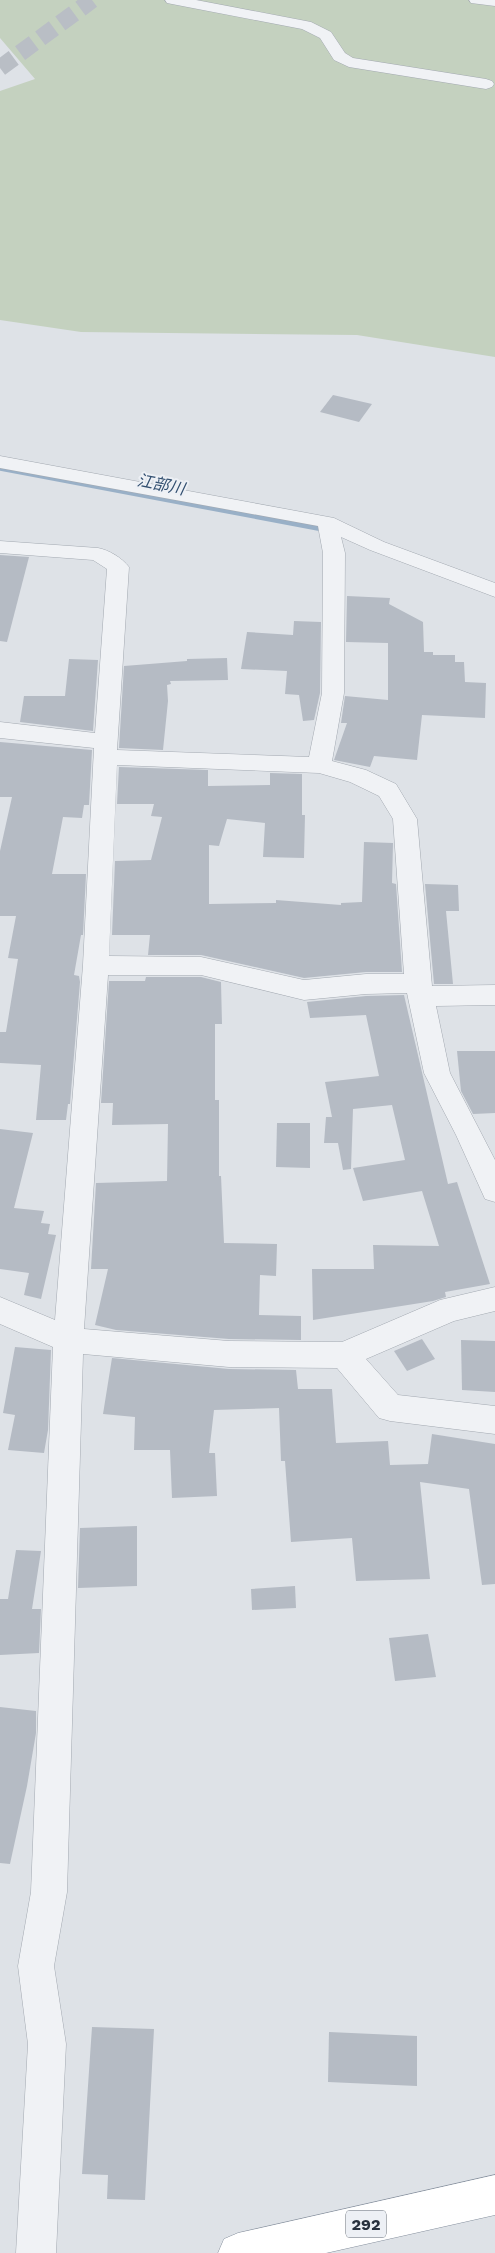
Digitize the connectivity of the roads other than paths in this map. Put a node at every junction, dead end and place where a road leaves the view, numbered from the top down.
1 (172, 0) edge
2 (476, 0) edge
3 (495, 2) edge
4 (486, 84) dead end
5 (0, 462) edge
6 (327, 522) junction
7 (0, 547) edge
8 (495, 590) edge
9 (0, 730) edge
10 (106, 750) junction
11 (319, 765) junction
12 (96, 965) junction
13 (420, 989) junction
14 (495, 995) edge
15 (495, 1190) edge
16 (495, 1299) edge
17 (0, 1310) edge
18 (68, 1340) junction
19 (344, 1355) junction
20 (495, 1420) edge
21 (495, 2194) edge
22 (36, 2253) edge
23 (238, 2253) edge

1 - 4 street
2 - 3 street
5 - 6 street
6 - 8 street
6 - 11 street
7 - 10 street
9 - 10 street
10 - 11 street
10 - 12 street
11 - 13 street
12 - 13 street
12 - 18 street
13 - 14 street
13 - 15 street
16 - 19 street
17 - 18 street
18 - 19 street
18 - 22 street
19 - 20 street
21 - 23 highway, 292

